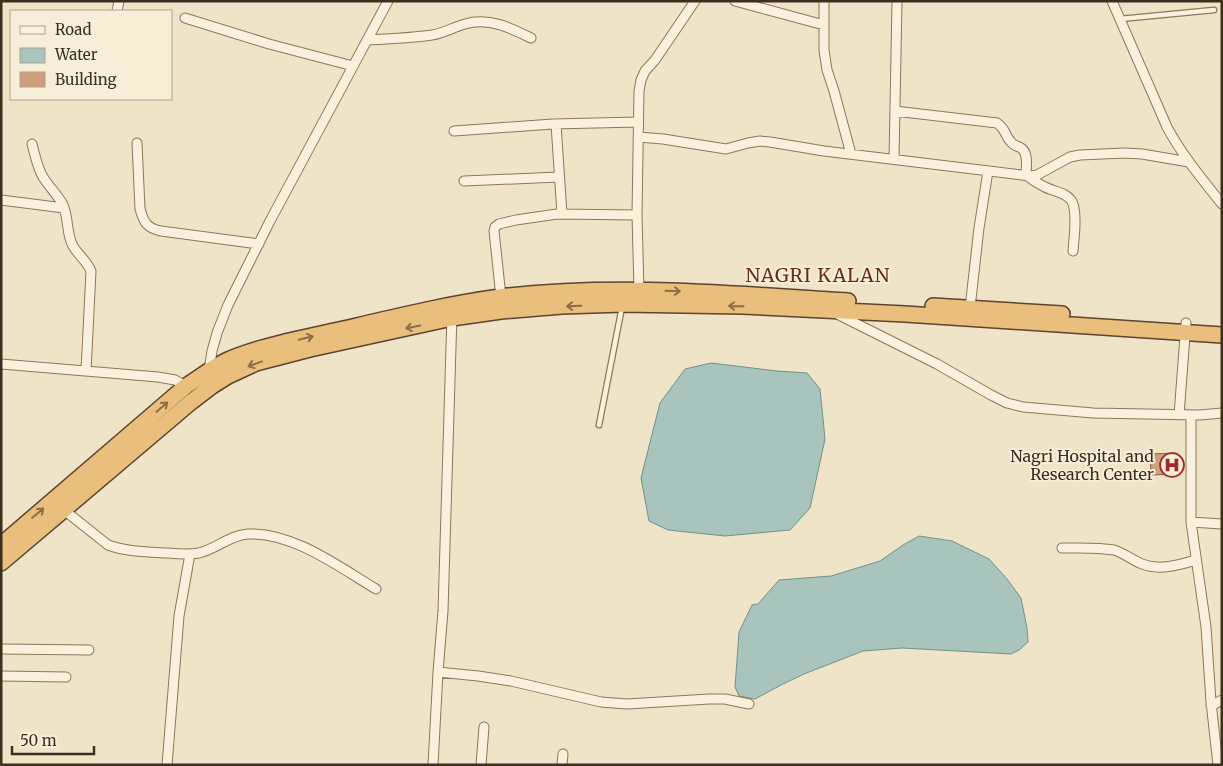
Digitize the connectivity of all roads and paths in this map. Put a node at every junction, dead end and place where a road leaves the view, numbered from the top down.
1 (388, 1) edge
2 (695, 1) edge
3 (735, 1) edge
4 (824, 1) edge
5 (897, 1) edge
6 (1112, 1) edge
7 (1214, 10) dead end
8 (185, 18) dead end
9 (1120, 20) junction
10 (824, 25) junction
11 (532, 38) dead end
12 (367, 40) junction
13 (353, 66) junction
14 (895, 111) junction
15 (638, 122) junction
16 (556, 124) junction
17 (454, 131) dead end
18 (638, 137) junction
19 (138, 143) dead end
20 (32, 144) dead end
21 (851, 154) junction
22 (894, 159) junction
23 (1189, 162) junction
24 (988, 171) junction
25 (1026, 175) junction
26 (559, 177) junction
27 (464, 182) dead end
28 (1, 200) edge
29 (1222, 204) edge
30 (64, 208) junction
31 (562, 214) junction
32 (637, 215) junction
33 (259, 244) junction
34 (1073, 251) dead end
35 (639, 290) junction
36 (501, 297) junction
37 (623, 304) junction
38 (970, 308) junction
39 (830, 310) junction
40 (451, 311) junction
41 (1222, 326) edge
42 (1186, 328) junction
43 (1222, 335) edge
44 (1, 364) edge
45 (209, 370) junction
46 (86, 371) junction
47 (186, 386) junction
48 (1222, 413) edge
49 (1179, 414) junction
50 (1191, 415) junction
51 (599, 425) dead end
52 (64, 510) junction
53 (1191, 522) junction
54 (1222, 524) edge
55 (1, 545) edge
56 (1062, 548) dead end
57 (190, 554) junction
58 (1196, 560) junction
59 (1, 563) edge
60 (376, 589) dead end
61 (1, 649) edge
62 (89, 650) dead end
63 (438, 672) junction
64 (1, 676) edge
65 (66, 678) dead end
66 (1222, 700) edge
67 (749, 704) dead end
68 (1211, 706) junction
69 (484, 727) dead end
70 (1218, 730) edge
71 (563, 754) dead end
72 (167, 765) edge
73 (433, 765) edge
74 (481, 765) edge
75 (562, 765) edge
76 (1218, 765) edge

1 - 12 street
2 - 15 street
3 - 10 street
4 - 10 street
5 - 14 street
6 - 9 street
7 - 9 lane
8 - 13 street
9 - 23 street
10 - 21 street
11 - 12 street
12 - 13 street
13 - 33 street
14 - 22 street
14 - 25 street
15 - 16 street
15 - 18 street
16 - 17 street
16 - 26 street
18 - 21 street
18 - 32 street
19 - 33 street
20 - 30 street
21 - 22 street
22 - 24 street
23 - 25 street
23 - 29 street
24 - 25 street
24 - 38 street
25 - 34 street
26 - 27 street
26 - 31 street
28 - 30 street
30 - 46 street
31 - 32 street
31 - 36 street
32 - 35 street
33 - 45 street
35 - 36 highway
35 -> 38 highway
36 - 40 highway
39 -> 37 highway
37 -> 40 highway
37 - 51 lane
38 - 42 highway
39 - 42 highway
39 - 49 street
45 -> 40 highway
40 -> 52 highway
40 - 63 street
41 - 42 highway
42 - 43 highway
42 - 49 street
44 - 46 street
45 - 47 highway
46 - 47 street
55 -> 47 highway
48 - 50 street
49 - 50 street
50 - 53 street
52 - 57 street
52 - 59 highway
53 - 54 street
53 - 58 street
56 - 58 street
57 - 60 street
57 - 72 street
58 - 68 street
61 - 62 street
63 - 67 street
63 - 73 street
64 - 65 street
66 - 68 street
68 - 70 street
69 - 74 street
70 - 76 street
71 - 75 street

